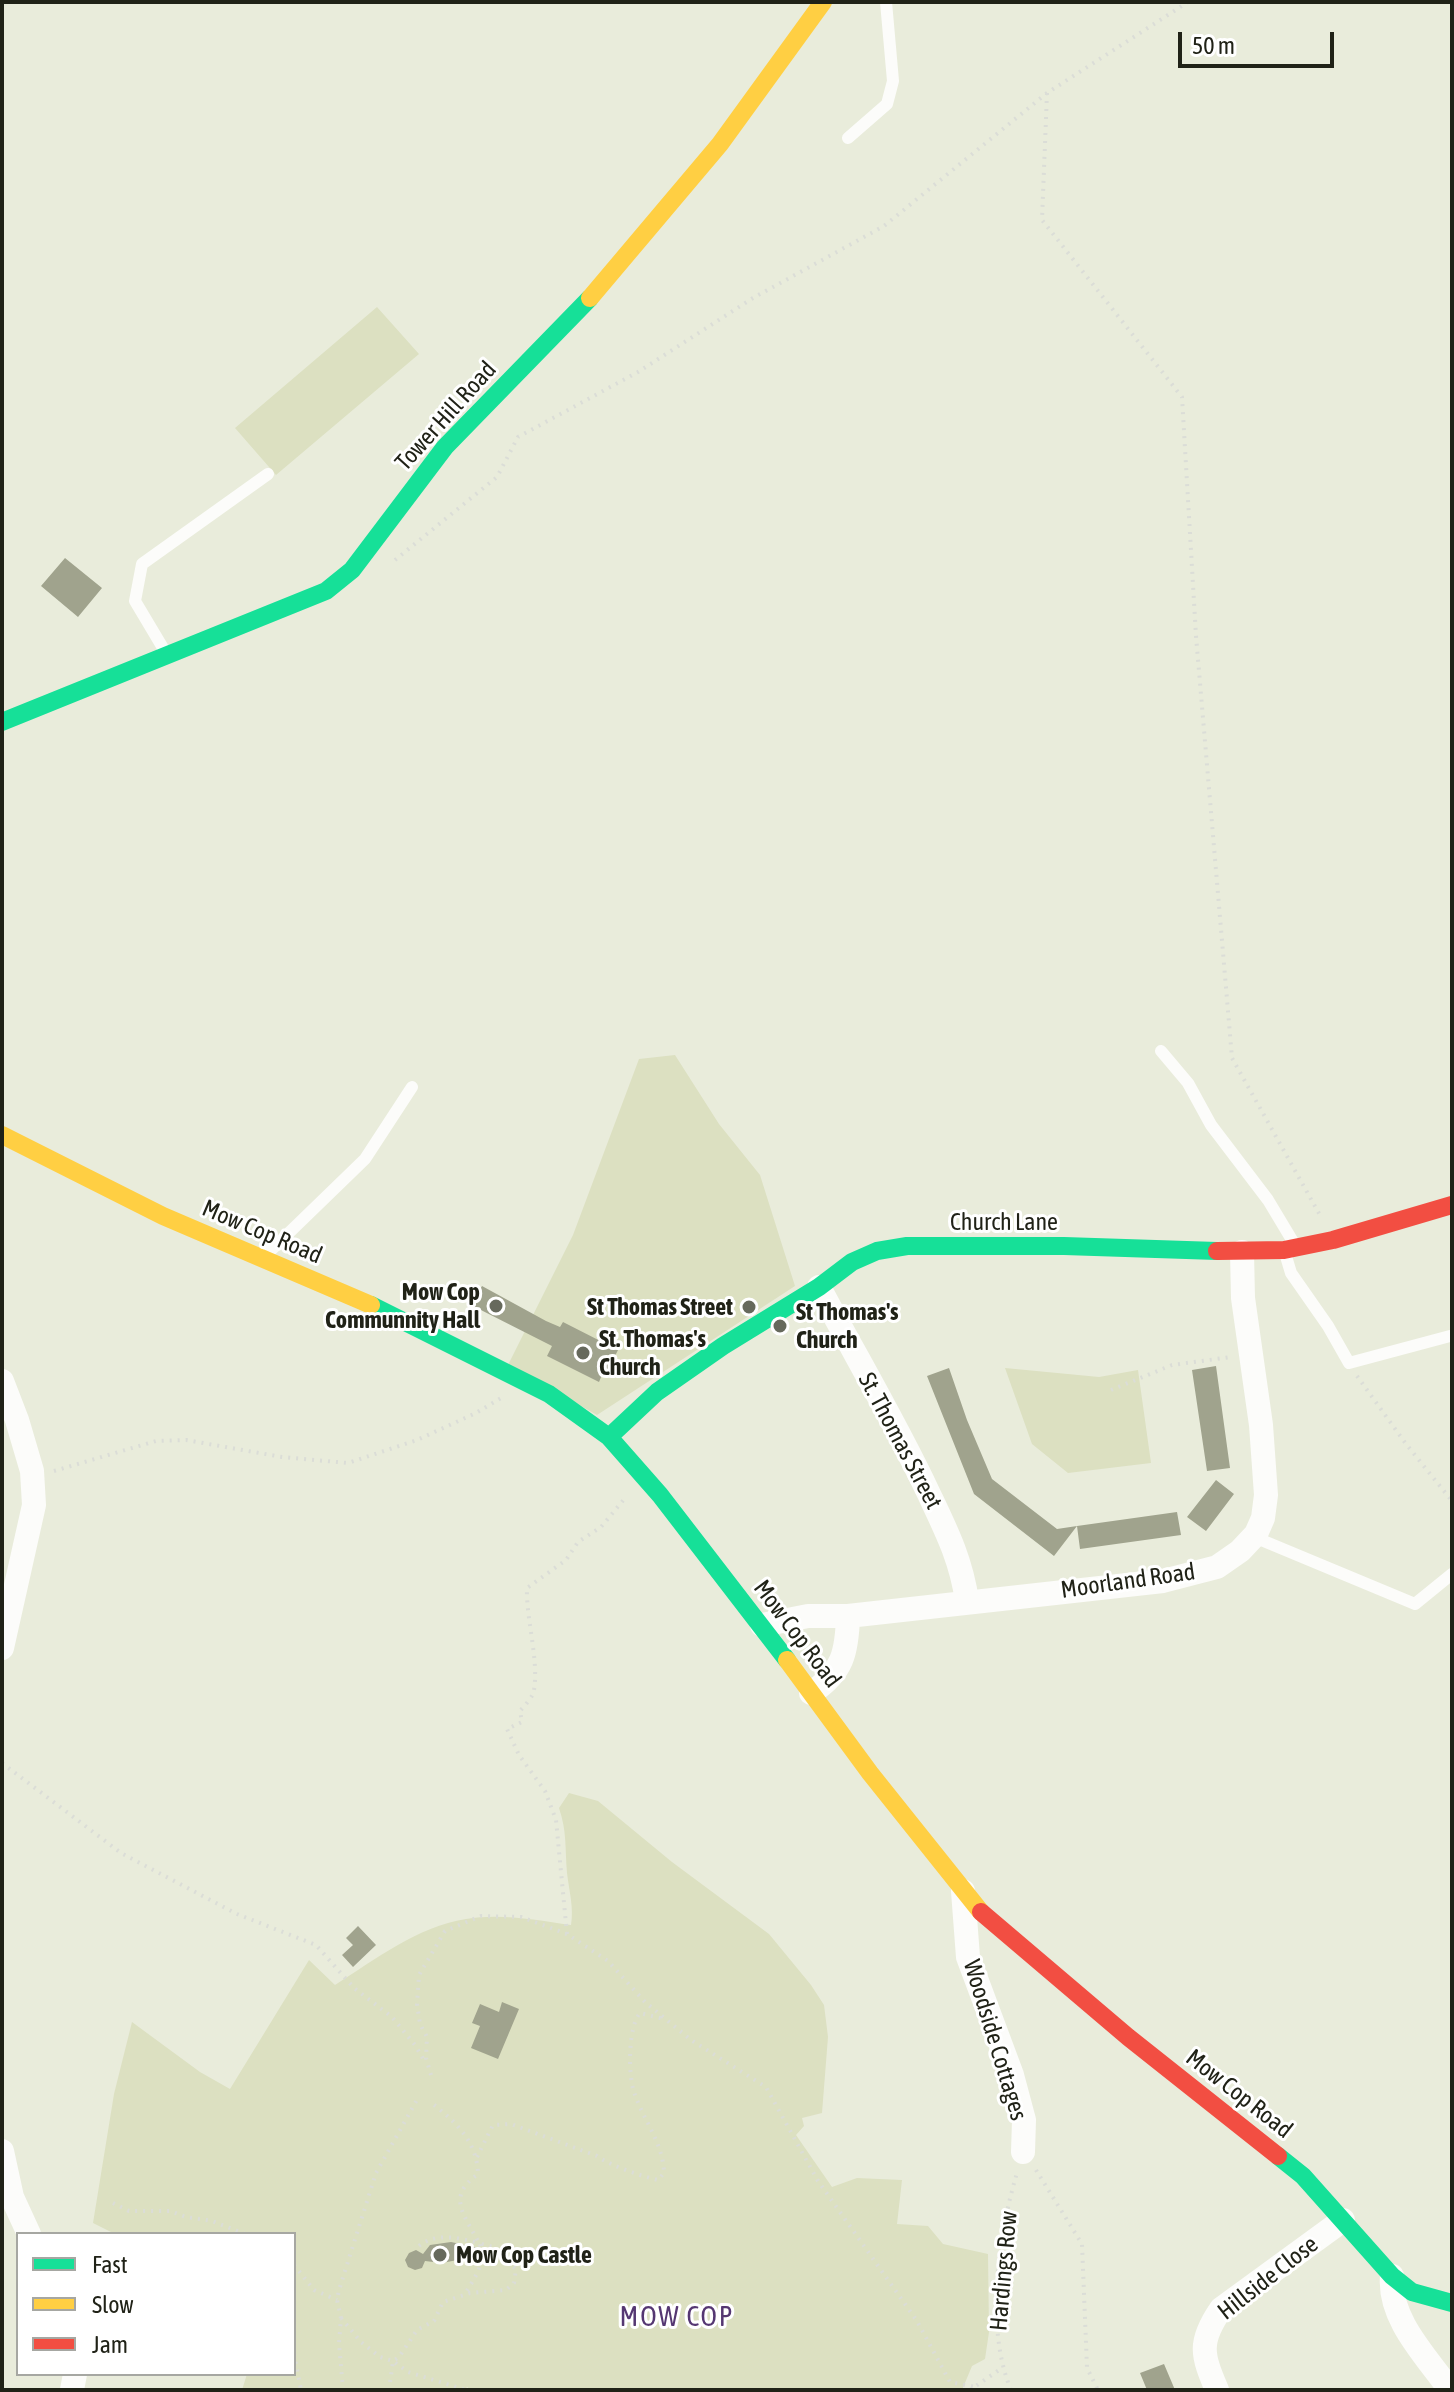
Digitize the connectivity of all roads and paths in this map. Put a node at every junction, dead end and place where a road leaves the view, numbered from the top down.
1 (823, 2) edge
2 (886, 2) edge
3 (1188, 2) edge
4 (1047, 93) junction
5 (848, 138) dead end
6 (268, 474) dead end
7 (393, 561) dead end
8 (166, 654) junction
9 (2, 722) edge
10 (1161, 1051) dead end
11 (412, 1087) dead end
12 (2, 1135) edge
13 (1452, 1205) edge
14 (1333, 1240) junction
15 (1290, 1249) junction
16 (1242, 1252) junction
17 (263, 1258) junction
18 (819, 1287) junction
19 (1450, 1336) dead end
20 (1251, 1354) junction
21 (1349, 1363) junction
22 (520, 1379) junction
23 (2, 1381) edge
24 (1111, 1390) dead end
25 (609, 1437) junction
26 (643, 1476) junction
27 (32, 1480) junction
28 (1452, 1501) edge
29 (1254, 1537) junction
30 (1452, 1574) edge
31 (967, 1601) junction
32 (848, 1616) junction
33 (762, 1625) junction
34 (2, 1648) edge
35 (811, 1693) junction
36 (2, 1763) edge
37 (963, 1891) junction
38 (567, 1934) junction
39 (666, 2019) junction
40 (418, 2098) dead end
41 (433, 2104) dead end
42 (2, 2151) edge
43 (1023, 2152) junction
44 (477, 2157) junction
45 (113, 2203) dead end
46 (1343, 2220) junction
47 (28, 2232) edge
48 (240, 2232) edge
49 (479, 2243) junction
50 (419, 2246) dead end
51 (296, 2268) edge
52 (1392, 2276) junction
53 (464, 2294) junction
54 (337, 2300) junction
55 (1452, 2303) edge
56 (341, 2318) junction
57 (393, 2361) junction
58 (296, 2364) edge
59 (1002, 2368) junction
60 (972, 2388) edge
61 (301, 2390) edge
62 (343, 2390) edge
63 (389, 2390) edge
64 (466, 2390) edge
65 (1011, 2390) edge
66 (1098, 2390) edge
67 (1217, 2390) edge
68 (1450, 2390) edge

1 - 8 street, Tower Hill Road
2 - 5 lane
3 - 4 path
4 - 7 path
4 - 14 path
6 - 8 lane
8 - 9 street, Tower Hill Road
10 - 15 lane
11 - 17 lane
12 - 17 street, Mow Cop Road
13 - 14 street, Church Lane
14 - 15 street, Church Lane
15 - 16 street, Church Lane
15 - 21 lane
16 - 18 street, Church Lane
16 - 20 street
17 - 22 street, Mow Cop Road
18 - 25 street, Church Lane
18 - 31 street, St. Thomas Street
19 - 21 lane
20 - 24 path
20 - 29 street
21 - 28 path
22 - 25 street, Mow Cop Road
22 - 27 path
23 - 27 street
25 - 26 street, Mow Cop Road
26 - 33 street, Mow Cop Road
26 - 38 path
27 - 34 street
29 - 30 lane
29 - 31 street, Moorland Road
31 - 32 street, Moorland Road
32 - 33 street, Moorland Road
32 - 35 street
33 - 35 street, Mow Cop Road
35 - 37 street, Mow Cop Road
36 - 38 path
37 - 43 street, Woodside Cottages
37 - 46 street, Mow Cop Road
38 - 39 path
39 - 44 path
39 - 60 path
40 - 54 path
41 - 44 path
42 - 47 street
43 - 59 path, Hardings Row
43 - 66 path, Woodside Cottages
44 - 49 path
45 - 48 path
46 - 52 street, Mow Cop Road
46 - 67 street, Hillside Close
49 - 50 path
49 - 53 path
49 - 53 path
51 - 54 path
52 - 55 street, Mow Cop Road
52 - 68 street
53 - 57 path
54 - 56 path
56 - 57 path
56 - 62 path
57 - 63 path
57 - 64 path
58 - 61 path
59 - 60 path
59 - 65 path, Hardings Row

